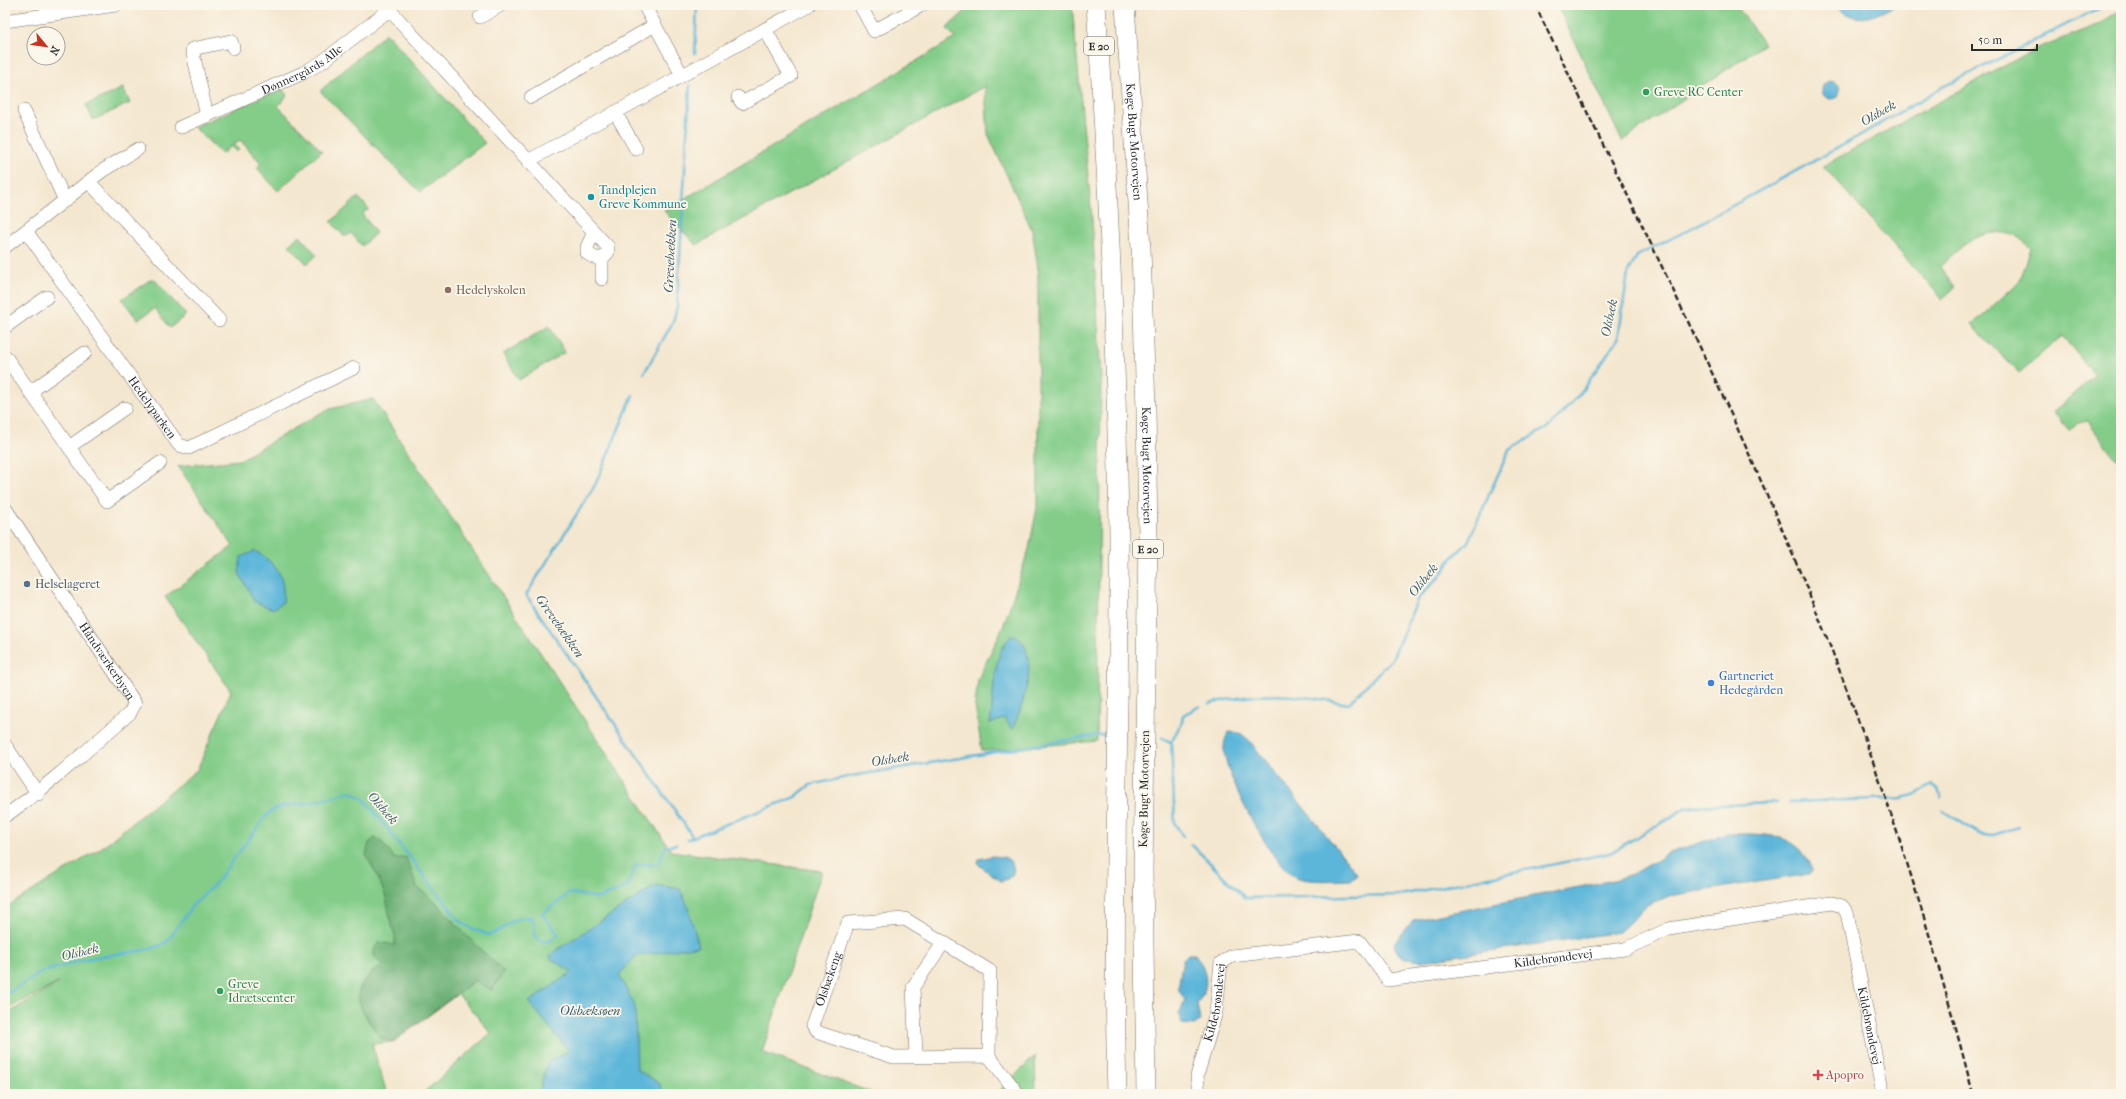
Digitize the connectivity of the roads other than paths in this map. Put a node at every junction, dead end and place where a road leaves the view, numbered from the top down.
1 (116, 5) edge
2 (501, 5) edge
3 (644, 5) edge
4 (809, 5) edge
5 (860, 5) edge
6 (922, 5) edge
7 (1084, 5) edge
8 (1096, 5) edge
9 (1125, 5) edge
10 (387, 8) edge
11 (480, 17) dead end
12 (5, 22) edge
13 (655, 25) junction
14 (765, 29) junction
15 (232, 48) dead end
16 (682, 75) junction
17 (1102, 88) junction
18 (531, 96) dead end
19 (738, 97) dead end
20 (24, 111) dead end
21 (616, 112) junction
22 (207, 116) junction
23 (181, 127) dead end
24 (138, 149) dead end
25 (636, 149) dead end
26 (528, 161) junction
27 (89, 182) junction
28 (66, 200) junction
29 (26, 231) junction
30 (6, 245) edge
31 (602, 279) dead end
32 (46, 297) dead end
33 (219, 320) dead end
34 (5, 327) edge
35 (85, 353) dead end
36 (5, 356) edge
37 (354, 368) dead end
38 (30, 392) junction
39 (125, 408) dead end
40 (69, 447) junction
41 (160, 463) dead end
42 (5, 508) edge
43 (5, 745) edge
44 (38, 794) junction
45 (5, 816) edge
46 (944, 942) junction
47 (916, 1056) junction
48 (989, 1056) junction
49 (1018, 1094) edge
50 (1117, 1094) edge
51 (1146, 1094) edge
52 (1199, 1094) edge
53 (1883, 1094) edge

1 - 12 street
2 - 11 street
3 - 13 street
4 - 14 street
5 - 6 street
7 - 17 highway
8 - 17 highway, E 20
9 - 51 highway, Køge Bugt Motorvejen / E 20
10 - 22 street, Dønnergårds Alle
10 - 26 street, Dønnergårds Alle
13 - 16 street
13 - 18 street
14 - 16 street
14 - 19 street
15 - 22 street
16 - 21 street
17 - 50 highway, E 20
20 - 28 street
21 - 25 street
21 - 26 street
22 - 23 street, Dønnergårds Alle
24 - 27 street
26 - 31 street, Dønnergårds Alle
27 - 28 street
27 - 33 street
28 - 29 street
29 - 30 street
29 - 37 street, Hedelyparken
32 - 34 street
35 - 38 street
36 - 38 street
38 - 40 street
39 - 40 street
40 - 41 street
42 - 44 street, Håndværkerbyen
43 - 44 street
44 - 45 street, Håndværkerbyen
46 - 47 street
46 - 47 street, Olsbækeng
46 - 48 street, Olsbækeng
47 - 48 street, Olsbækeng
48 - 49 street
52 - 53 street, Kildebrøndevej

